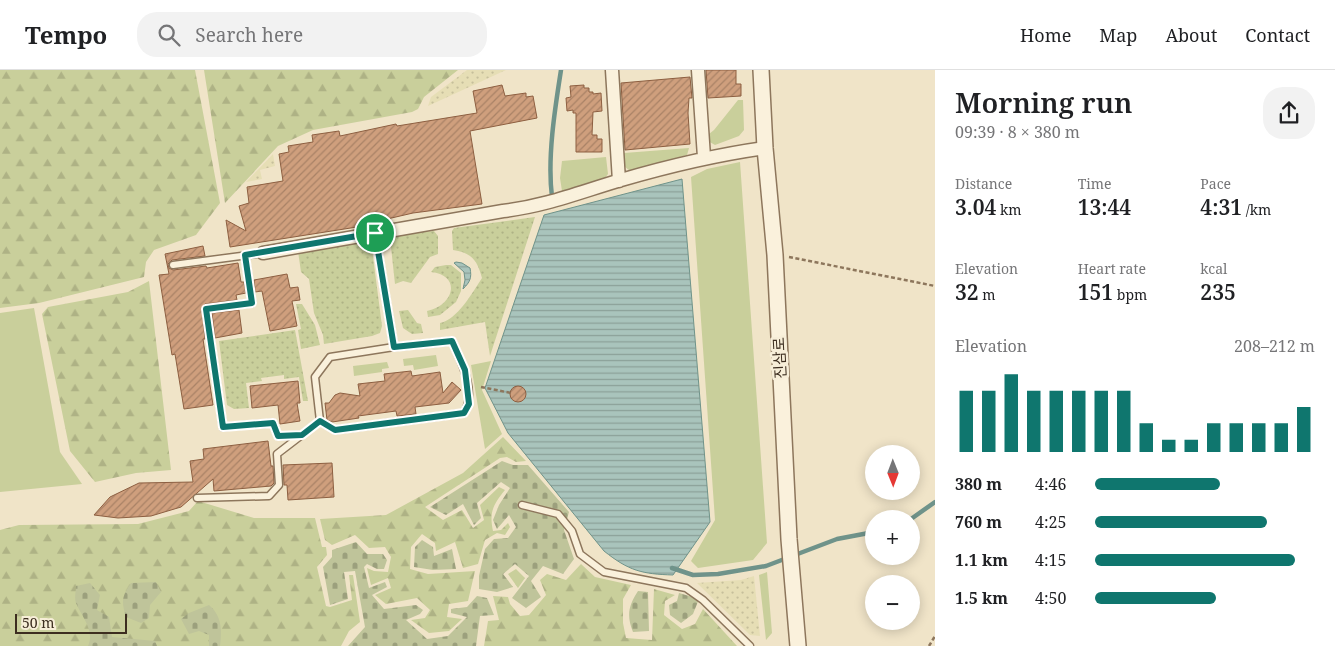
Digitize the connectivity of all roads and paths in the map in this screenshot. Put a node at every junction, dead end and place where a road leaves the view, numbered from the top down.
1 (612, 70) edge
2 (698, 70) edge
3 (761, 70) edge
4 (765, 148) junction
5 (704, 157) junction
6 (619, 180) junction
7 (375, 233) junction
8 (263, 253) joint
9 (245, 255) junction
10 (775, 255) junction
11 (173, 265) dead end
12 (935, 286) edge
13 (394, 347) junction
14 (481, 387) dead end
15 (511, 393) dead end
16 (320, 421) junction
17 (302, 435) junction
18 (197, 498) dead end
19 (522, 504) dead end
20 (935, 636) edge
21 (750, 646) edge
22 (798, 646) edge
23 (929, 646) edge

1 - 6 street
2 - 5 street
3 - 4 street, 진삼로
4 - 5 street
4 - 10 street, 진삼로
5 - 6 street
6 - 7 street
7 - 8 street
7 - 13 lane
8 - 9 lane
9 - 11 lane
9 - 17 lane
10 - 12 path
10 - 22 street, 진삼로
13 - 16 lane
13 - 16 lane
14 - 15 path
16 - 17 lane
17 - 18 lane
19 - 21 lane
20 - 23 path

